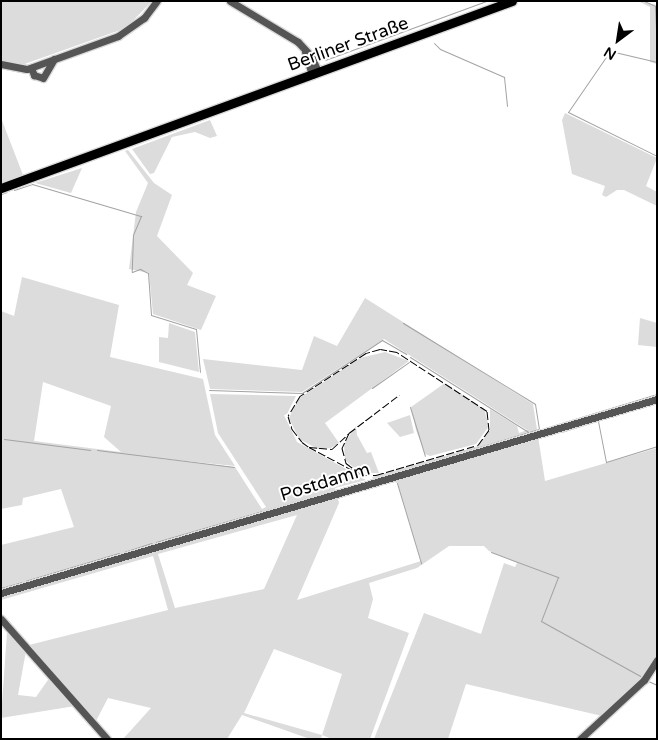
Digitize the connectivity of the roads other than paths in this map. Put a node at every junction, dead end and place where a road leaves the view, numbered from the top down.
1 (156, 1) edge
2 (230, 1) edge
3 (500, 1) edge
4 (512, 1) edge
5 (54, 59) junction
6 (1, 64) edge
7 (31, 68) junction
8 (314, 71) junction
9 (1, 188) edge
10 (657, 399) edge
11 (1, 593) edge
12 (1, 619) edge
13 (657, 660) edge
14 (107, 739) edge
15 (580, 739) edge

1 - 5 street
2 - 8 street
3 - 8 main road, Berliner Straße
4 - 8 main road, Berliner Straße
5 - 7 street
5 - 7 street
6 - 7 street
8 - 9 main road, Berliner Straße
10 - 11 street, Postdamm
12 - 14 street
13 - 15 street

